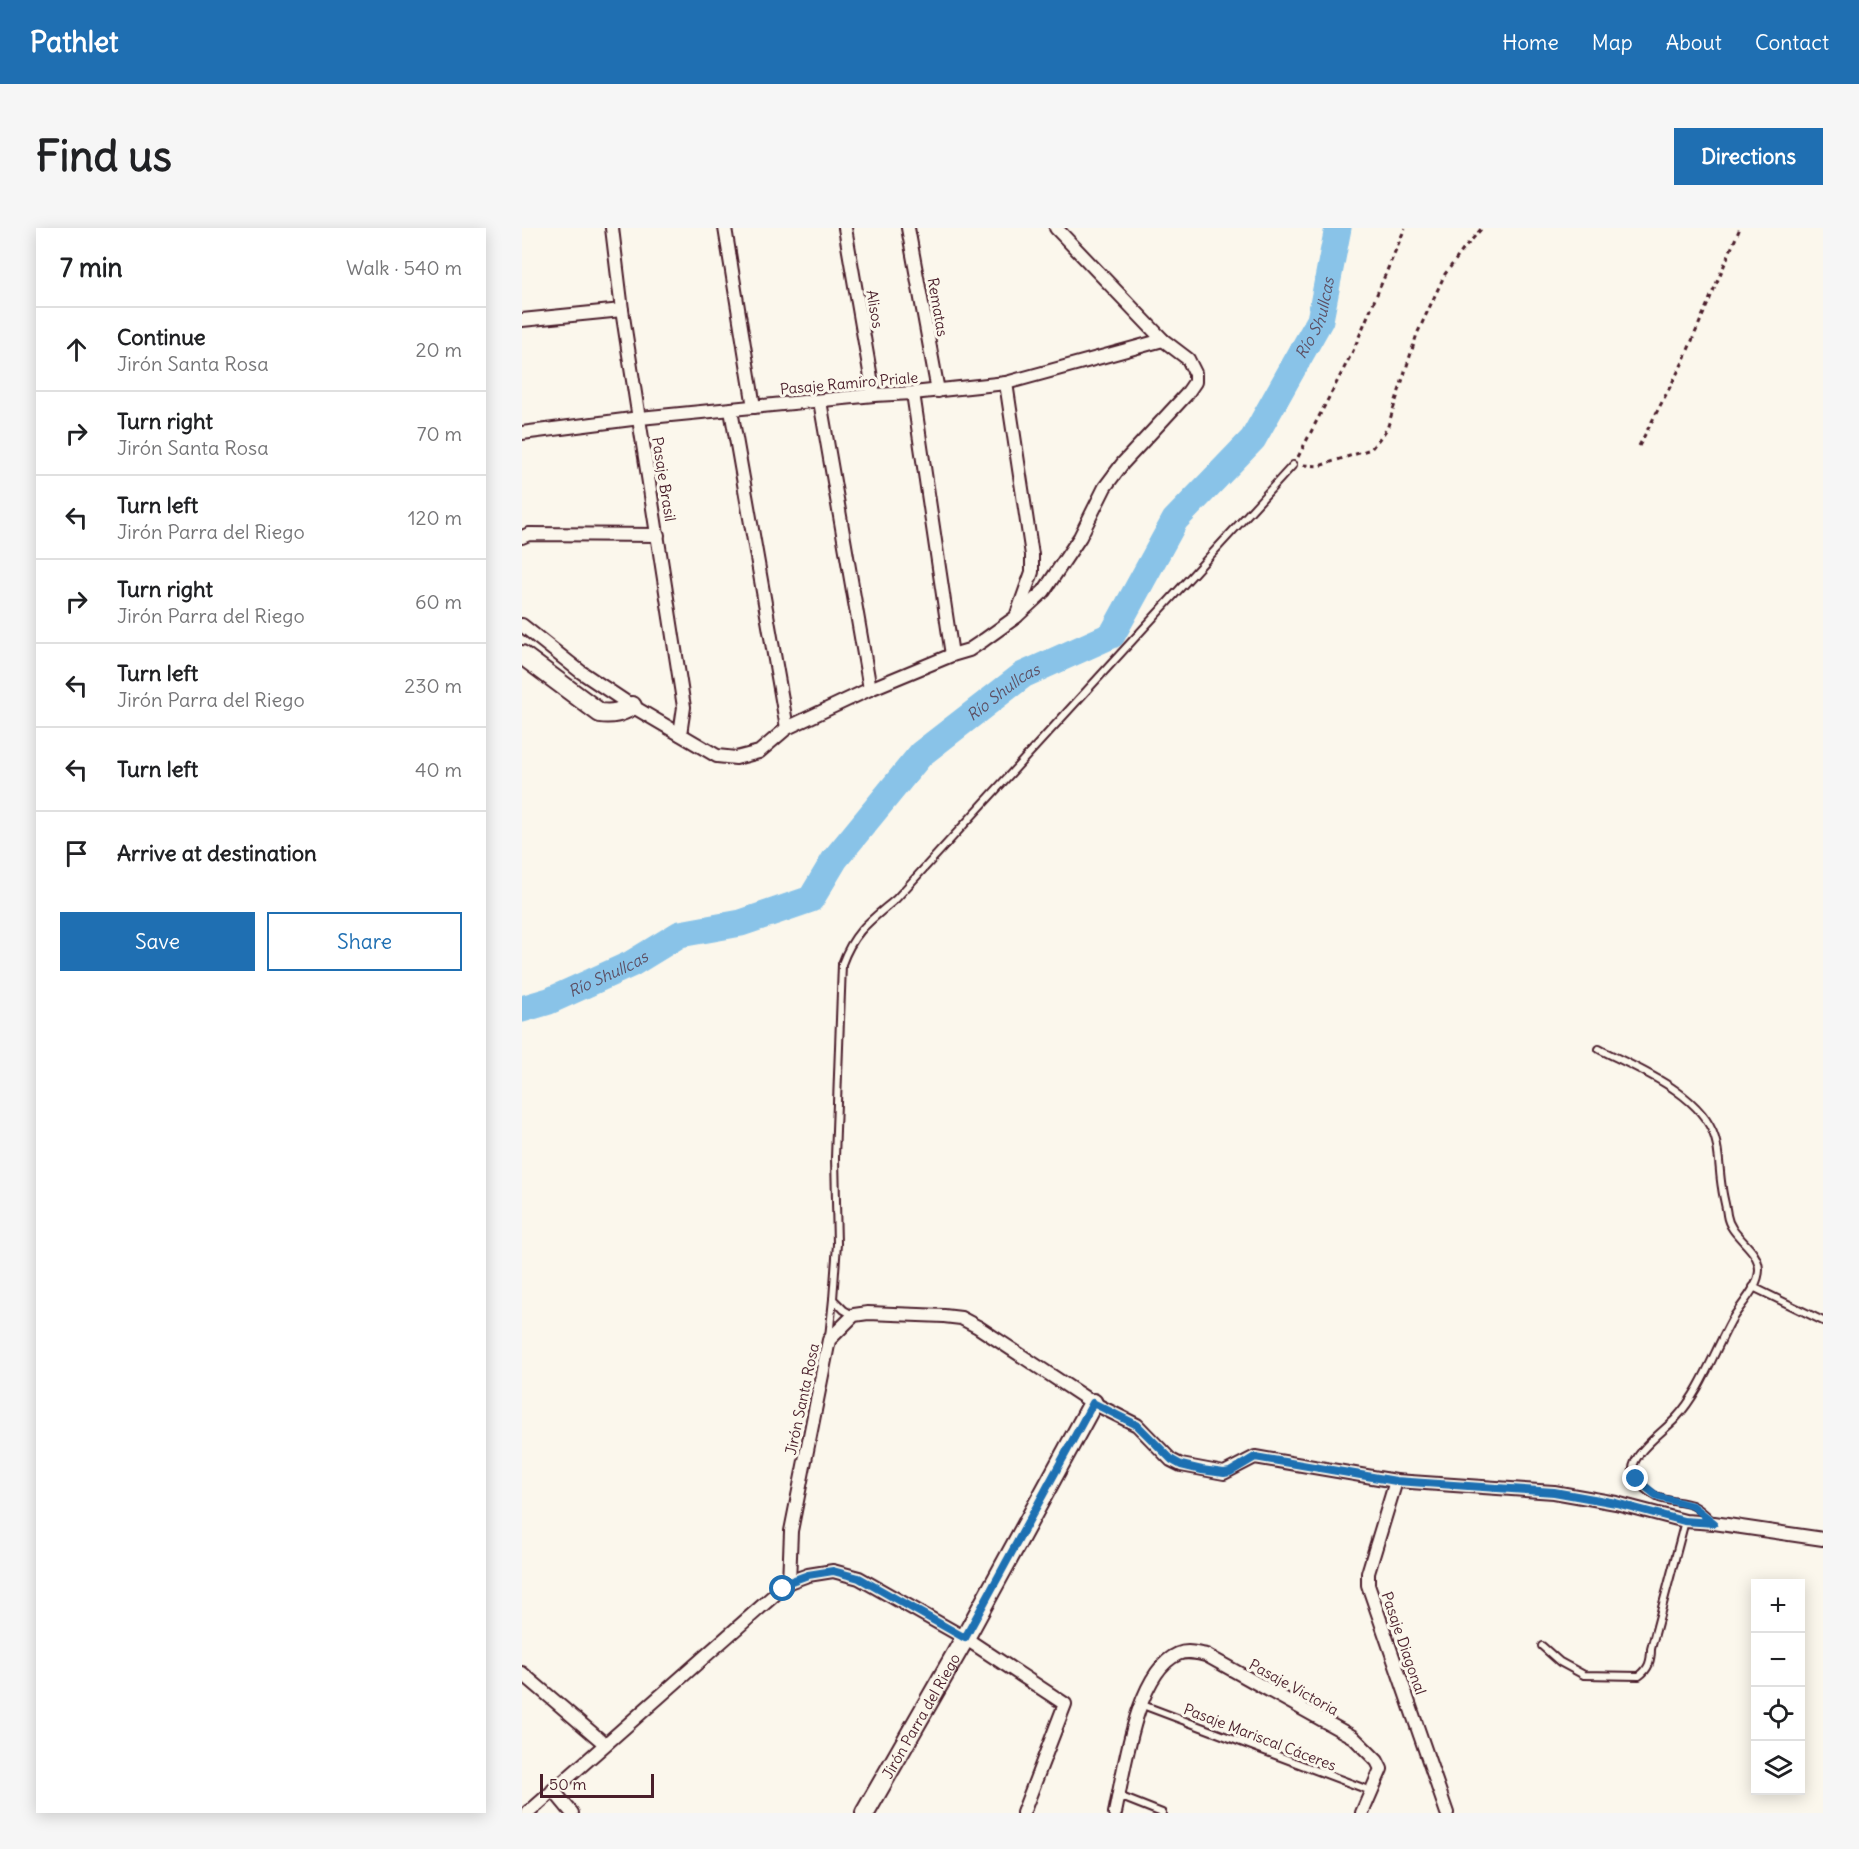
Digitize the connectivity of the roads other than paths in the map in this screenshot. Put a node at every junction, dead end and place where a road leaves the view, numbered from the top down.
1 (612, 228) edge
2 (725, 228) edge
3 (846, 228) edge
4 (908, 228) edge
5 (1056, 228) edge
6 (622, 310) junction
7 (522, 320) edge
8 (1163, 340) junction
9 (1006, 383) junction
10 (938, 391) junction
11 (913, 393) junction
12 (874, 395) junction
13 (820, 401) junction
14 (754, 406) junction
15 (731, 410) junction
16 (640, 418) junction
17 (522, 433) edge
18 (1293, 465) road end
19 (658, 535) junction
20 (522, 537) edge
21 (1016, 617) junction
22 (522, 625) edge
23 (522, 655) edge
24 (952, 655) junction
25 (870, 689) junction
26 (632, 706) junction
27 (787, 728) junction
28 (680, 734) junction
29 (1599, 1049) dead end
30 (1753, 1287) junction
31 (833, 1299) junction
32 (854, 1315) junction
33 (1823, 1321) edge
34 (829, 1340) junction
35 (1093, 1403) junction
36 (1396, 1481) junction
37 (1684, 1521) junction
38 (1714, 1523) junction
39 (1823, 1539) edge
40 (789, 1582) junction
41 (965, 1638) junction
42 (1542, 1646) dead end
43 (522, 1673) edge
44 (1140, 1704) junction
45 (605, 1744) junction
46 (553, 1790) junction
47 (1371, 1792) junction
48 (1119, 1796) junction
49 (528, 1813) edge
50 (572, 1813) edge
51 (865, 1813) edge
52 (1023, 1813) edge
53 (1115, 1813) edge
54 (1162, 1813) edge
55 (1362, 1813) edge
56 (1447, 1813) edge

1 - 6 street, Pasaje Brasil
2 - 14 street
3 - 12 street, Alisos
4 - 10 street, Rematas
5 - 8 street
6 - 7 street
6 - 16 street, Pasaje Brasil
8 - 9 street, Pasaje Ramiro Priale
8 - 21 street
9 - 10 street, Pasaje Ramiro Priale
9 - 21 street
10 - 11 street, Pasaje Ramiro Priale
11 - 12 street, Pasaje Ramiro Priale
11 - 24 street
12 - 13 street, Pasaje Ramiro Priale
13 - 14 street, Pasaje Ramiro Priale
13 - 25 street
14 - 15 street, Pasaje Ramiro Priale
15 - 16 street, Pasaje Ramiro Priale
15 - 27 street
16 - 17 street, Pasaje Ramiro Priale
16 - 19 street, Pasaje Brasil
18 - 31 lane
19 - 20 street
19 - 28 street, Pasaje Brasil
21 - 24 street
22 - 26 street
23 - 26 street
24 - 25 street
25 - 27 street
26 - 28 street
27 - 28 street
29 - 30 lane
30 - 33 lane
30 - 38 lane
31 - 32 lane
31 - 34 lane
32 - 34 street, Jirón Santa Rosa
32 - 35 street
34 - 40 street, Jirón Santa Rosa
35 - 36 street
35 - 41 street, Jirón Parra del Riego
36 - 37 street
36 - 56 street, Pasaje Diagonal
37 - 38 street
37 - 42 lane
38 - 39 street
40 - 41 street
40 - 45 street
41 - 51 street, Jirón Parra del Riego
41 - 52 street
43 - 45 street
44 - 47 lane, Pasaje Mariscal Cáceres
44 - 47 street, Pasaje Victoria
44 - 48 street
45 - 46 street
46 - 49 street
46 - 50 street
47 - 55 street
48 - 53 street
48 - 54 lane

